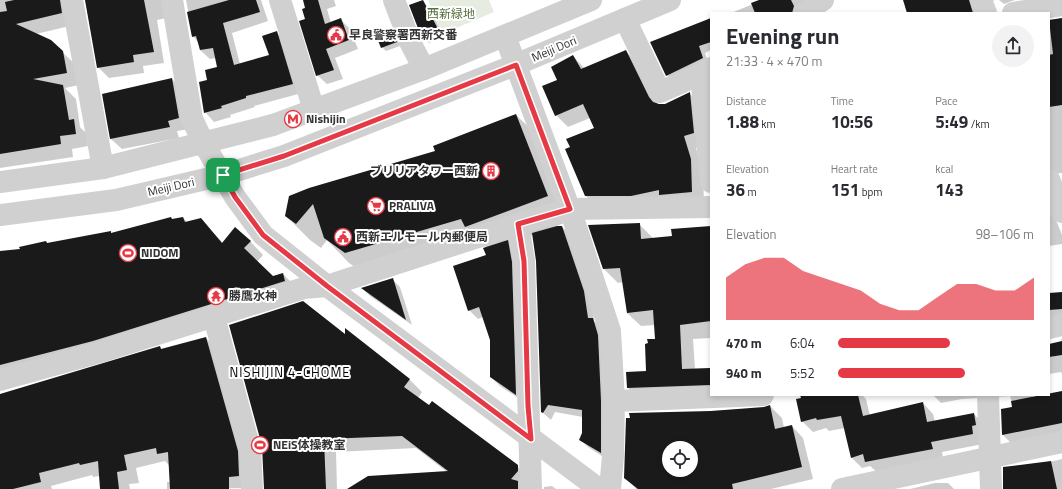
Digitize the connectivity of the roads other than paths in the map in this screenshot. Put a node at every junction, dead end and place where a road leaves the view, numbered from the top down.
1 (72, 0) edge
2 (172, 0) edge
3 (280, 0) edge
4 (394, 0) edge
5 (591, 0) edge
6 (670, 0) edge
7 (823, 0) edge
8 (981, 0) edge
9 (1062, 5) edge
10 (805, 12) edge
11 (986, 12) edge
12 (1019, 12) edge
13 (625, 19) junction
14 (505, 36) junction
15 (516, 65) junction
16 (424, 69) junction
17 (706, 71) edge
18 (314, 110) junction
19 (204, 144) junction
20 (710, 160) edge
21 (103, 168) junction
22 (1062, 168) edge
23 (1050, 170) edge
24 (223, 175) junction
25 (0, 182) edge
26 (1050, 182) edge
27 (710, 207) edge
28 (570, 209) junction
29 (1062, 212) edge
30 (0, 215) edge
31 (518, 224) junction
32 (327, 286) junction
33 (214, 317) junction
34 (1062, 325) edge
35 (1050, 328) edge
36 (0, 380) edge
37 (738, 396) edge
38 (988, 396) edge
39 (614, 401) junction
40 (531, 439) junction
41 (1062, 442) edge
42 (990, 458) junction
43 (882, 485) edge
44 (252, 489) edge
45 (531, 489) edge
46 (599, 489) edge
47 (610, 489) edge
48 (842, 489) edge
49 (991, 489) edge

1 - 21 street
2 - 19 street
3 - 18 street
4 - 16 street
5 - 14 street
6 - 13 street, Meiji Dori
7 - 10 street
8 - 11 street
9 - 12 street
13 - 15 street, Meiji Dori
13 - 17 street
14 - 15 street
14 - 16 street
15 - 24 street, Meiji Dori
15 - 28 street
16 - 18 street
17 - 20 street
18 - 19 street
19 - 21 street
19 - 24 street
21 - 25 street
22 - 23 street
24 - 30 street, Meiji Dori
24 - 32 street
26 - 29 street
27 - 28 street
28 - 31 street
28 - 39 street
31 - 32 street
31 - 40 street
32 - 33 street
32 - 40 street
33 - 36 street
33 - 44 street
34 - 35 street
37 - 39 street
38 - 42 street
39 - 47 street
40 - 45 street
40 - 46 street
41 - 42 street
42 - 43 street
42 - 49 street
43 - 48 street

